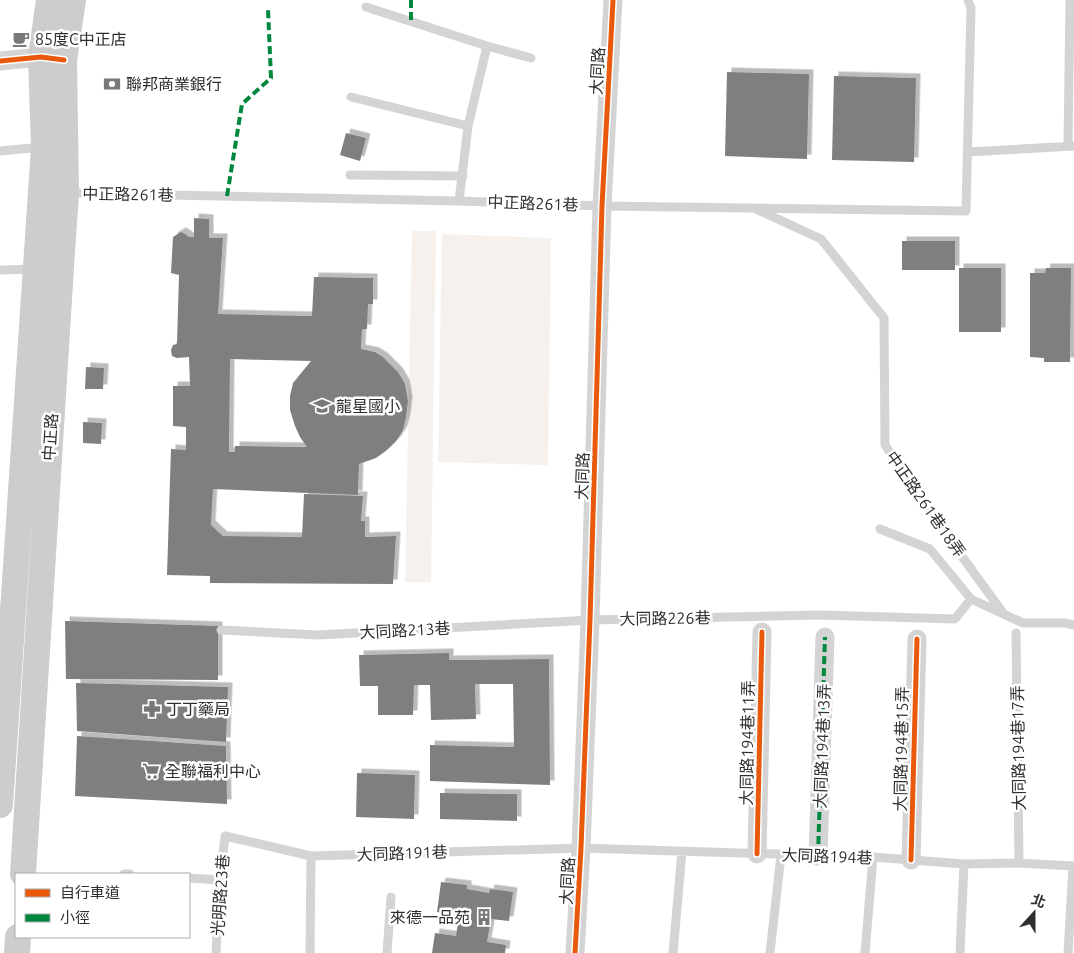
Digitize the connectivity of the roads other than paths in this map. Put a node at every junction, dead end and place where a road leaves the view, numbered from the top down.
1 (49, 0) edge
2 (73, 0) edge
3 (614, 0) edge
4 (968, 0) edge
5 (1070, 0) edge
6 (366, 7) dead end
7 (487, 46) junction
8 (52, 58) junction
9 (531, 58) dead end
10 (0, 61) edge
11 (351, 97) dead end
12 (468, 126) junction
13 (1071, 146) edge
14 (44, 147) junction
15 (0, 151) edge
16 (967, 152) junction
17 (350, 175) dead end
18 (462, 176) junction
19 (54, 193) junction
20 (460, 201) junction
21 (602, 206) junction
22 (753, 208) junction
23 (48, 268) junction
24 (0, 270) edge
25 (880, 529) dead end
26 (971, 599) junction
27 (1003, 614) junction
28 (590, 620) junction
29 (1074, 625) edge
30 (221, 630) dead end
31 (762, 632) dead end
32 (1016, 633) dead end
33 (825, 637) dead end
34 (917, 639) dead end
35 (2, 772) junction
36 (29, 776) junction
37 (0, 805) edge
38 (225, 836) joint
39 (581, 848) junction
40 (682, 852) junction
41 (757, 854) junction
42 (780, 855) junction
43 (311, 856) junction
44 (818, 856) junction
45 (873, 857) junction
46 (911, 860) junction
47 (1019, 863) junction
48 (964, 864) junction
49 (1073, 866) edge
50 (23, 873) edge
51 (190, 878) edge
52 (220, 880) junction
53 (391, 897) dead end
54 (18, 938) edge
55 (17, 953) edge
56 (216, 953) edge
57 (310, 953) edge
58 (387, 953) edge
59 (575, 953) edge
60 (673, 953) edge
61 (770, 953) edge
62 (865, 953) edge
63 (960, 953) edge
64 (1068, 953) edge

1 - 8 main road, 中正路
2 - 8 main road, 中正路
3 - 21 street, 大同路
4 - 16 lane
5 - 13 lane
6 - 7 lane
7 - 9 lane
7 - 12 lane
8 - 10 street
8 - 14 main road, 中正路
8 - 19 main road, 中正路
11 - 12 lane
12 - 18 lane
13 - 16 lane
14 - 15 lane
14 - 19 main road, 中正路
16 - 22 lane, 中正路261巷
17 - 18 lane
18 - 20 lane
19 - 20 lane, 中正路261巷
19 - 23 main road, 中正路
20 - 21 lane, 中正路261巷
21 - 22 lane, 中正路261巷
21 - 28 street, 大同路
22 - 27 lane, 中正路261巷18弄
23 - 24 lane
23 - 35 main road, 中正路
23 - 36 main road, 中正路
25 - 26 lane
26 - 27 lane
26 - 28 lane, 大同路226巷
27 - 29 lane
28 - 30 lane, 大同路213巷
28 - 39 street, 大同路
31 - 41 street, 大同路194巷11弄
32 - 47 lane, 大同路194巷17弄
33 - 44 street, 大同路194巷13弄
34 - 46 street, 大同路194巷15弄
35 - 36 main road
35 - 37 main road, 中正路
36 - 50 main road, 中正路
38 - 43 lane, 大同路191巷
38 - 52 lane, 光明路23巷
39 - 40 lane, 大同路194巷
39 - 43 lane, 大同路191巷
39 - 59 street, 大同路
40 - 41 lane, 大同路194巷
40 - 60 lane
41 - 42 lane, 大同路194巷
42 - 44 lane, 大同路194巷
42 - 61 lane
43 - 57 lane
44 - 45 lane, 大同路194巷
45 - 46 lane, 大同路194巷
45 - 62 lane
46 - 48 lane, 大同路194巷
47 - 48 lane, 大同路194巷
47 - 49 lane, 大同路194巷
48 - 63 lane
49 - 64 lane
51 - 52 lane
52 - 56 lane, 光明路23巷
53 - 58 lane
54 - 55 main road

